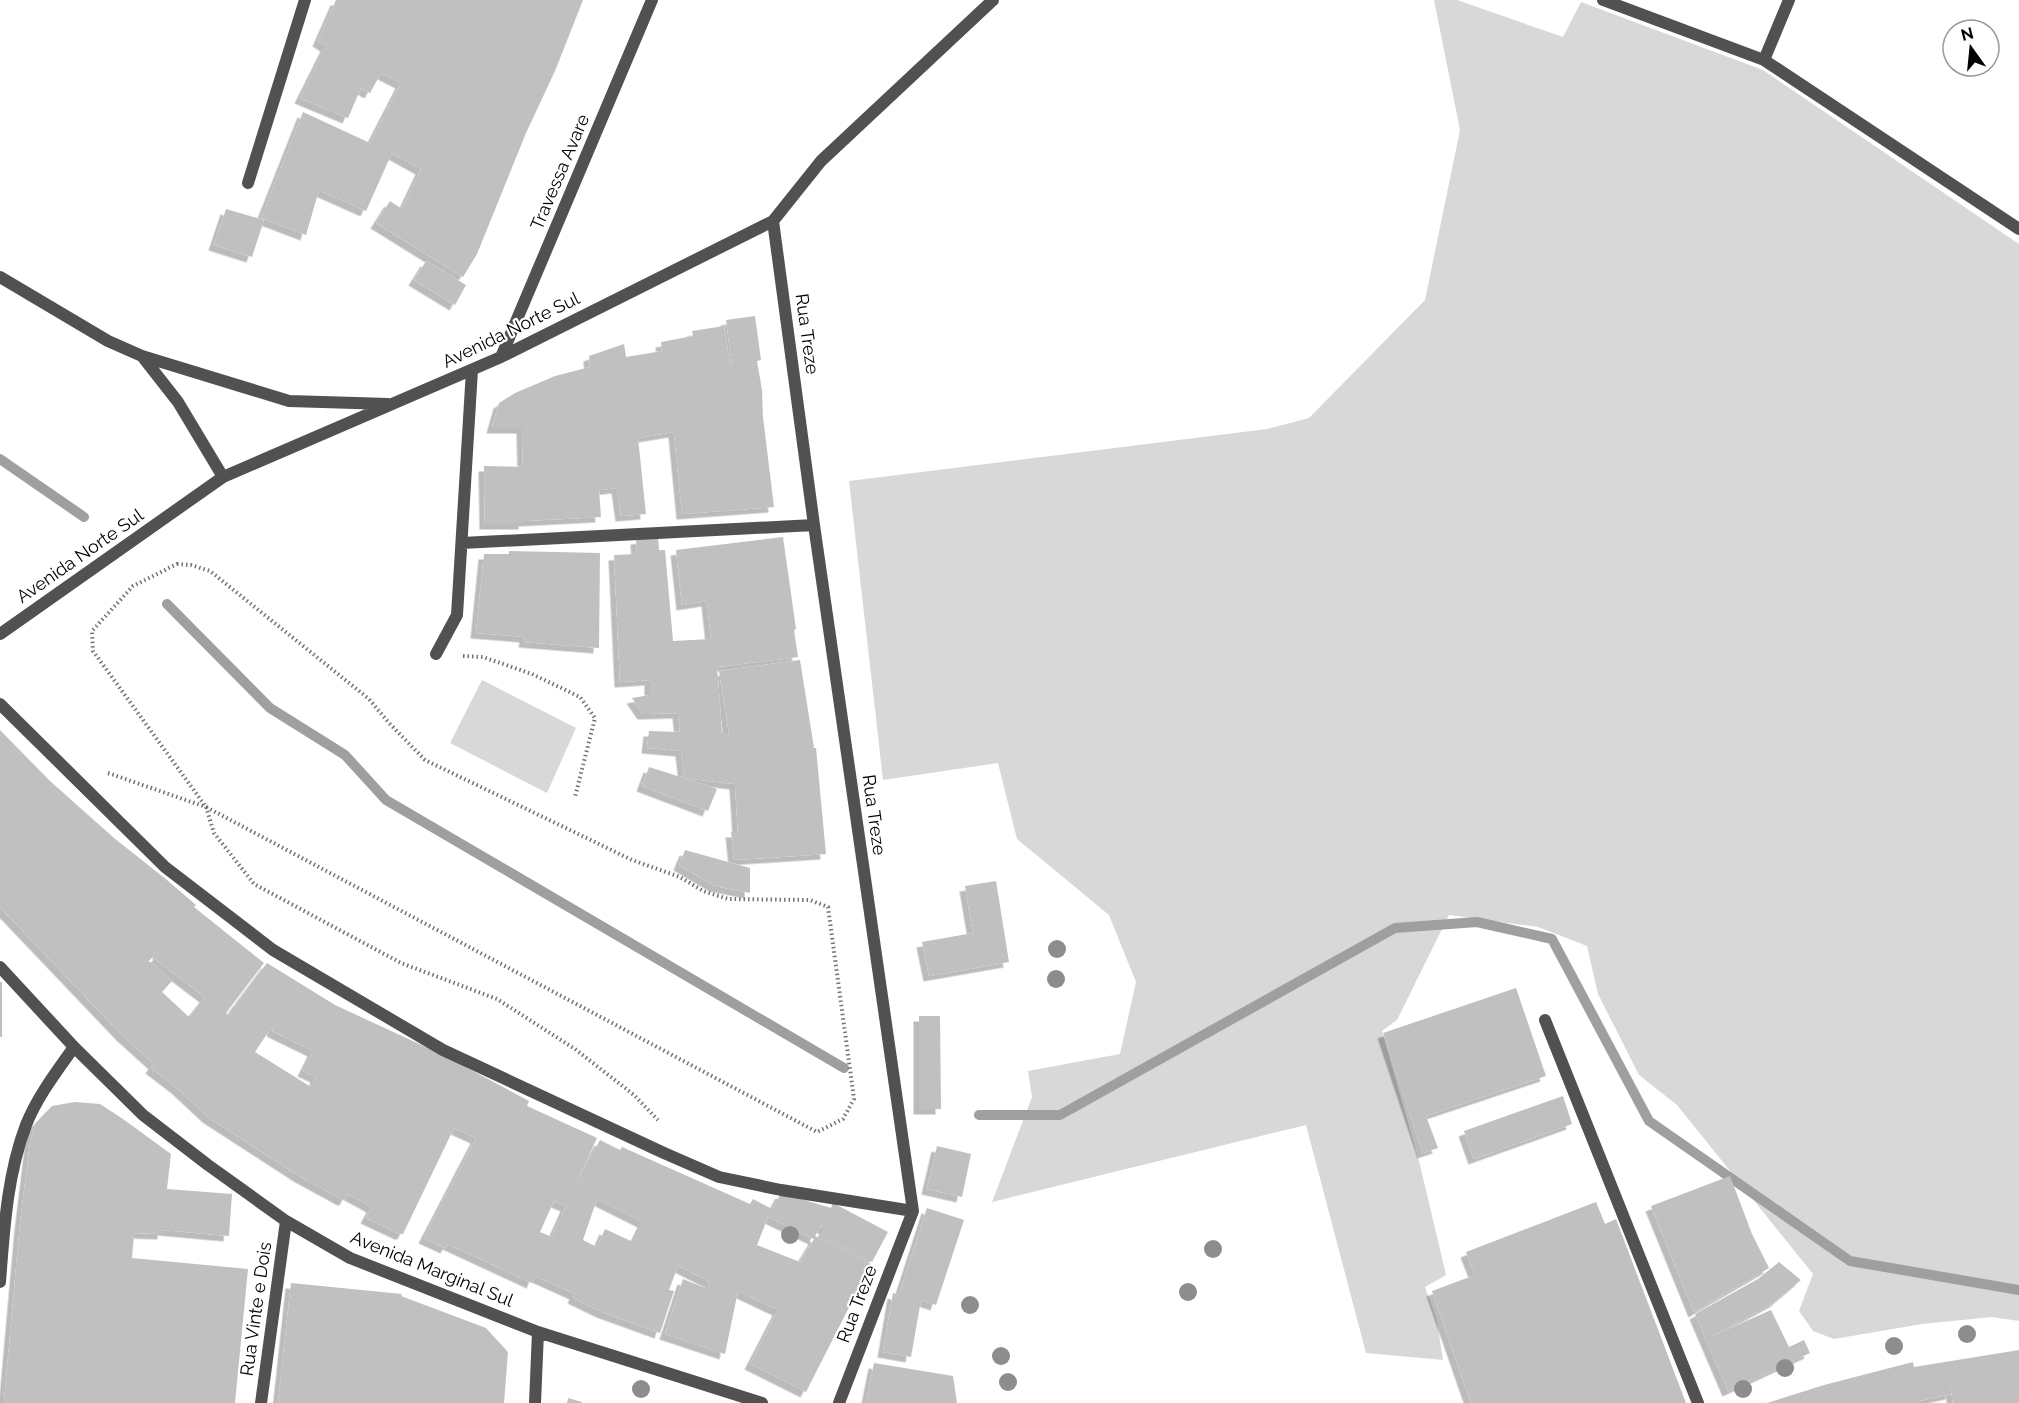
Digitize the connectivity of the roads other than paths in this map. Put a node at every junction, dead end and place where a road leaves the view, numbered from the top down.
1 (305, 0) edge
2 (652, 0) edge
3 (993, 0) edge
4 (1603, 0) edge
5 (1789, 0) edge
6 (1764, 60) junction
7 (248, 183) dead end
8 (773, 220) junction
9 (2019, 229) edge
10 (0, 277) edge
11 (142, 356) junction
12 (501, 357) junction
13 (472, 370) junction
14 (394, 404) junction
15 (223, 477) junction
16 (814, 525) junction
17 (462, 543) junction
18 (0, 634) edge
19 (436, 654) road end
20 (0, 704) edge
21 (0, 967) edge
22 (1545, 1020) dead end
23 (74, 1047) junction
24 (912, 1211) junction
25 (286, 1221) junction
26 (0, 1282) edge
27 (538, 1332) junction
28 (261, 1403) edge
29 (535, 1403) edge
30 (762, 1403) edge
31 (839, 1403) edge
32 (1698, 1403) edge

1 - 7 street
2 - 12 street, Travessa Avare
3 - 8 street, Avenida Norte Sul
4 - 6 street
5 - 6 street
6 - 9 street
8 - 12 street, Avenida Norte Sul
8 - 16 street, Rua Treze
10 - 11 street
11 - 14 street
11 - 15 street
12 - 13 street, Avenida Norte Sul
13 - 14 street, Avenida Norte Sul
13 - 17 street
14 - 15 street, Avenida Norte Sul
15 - 18 street, Avenida Norte Sul
16 - 17 street
16 - 24 street, Rua Treze
17 - 19 street
20 - 24 street
21 - 23 street, Avenida Marginal Sul
22 - 32 street
23 - 25 street, Avenida Marginal Sul
23 - 26 street
24 - 31 street, Rua Treze
25 - 27 street, Avenida Marginal Sul
25 - 28 street, Rua Vinte e Dois
27 - 29 street
27 - 30 street, Avenida Marginal Sul

